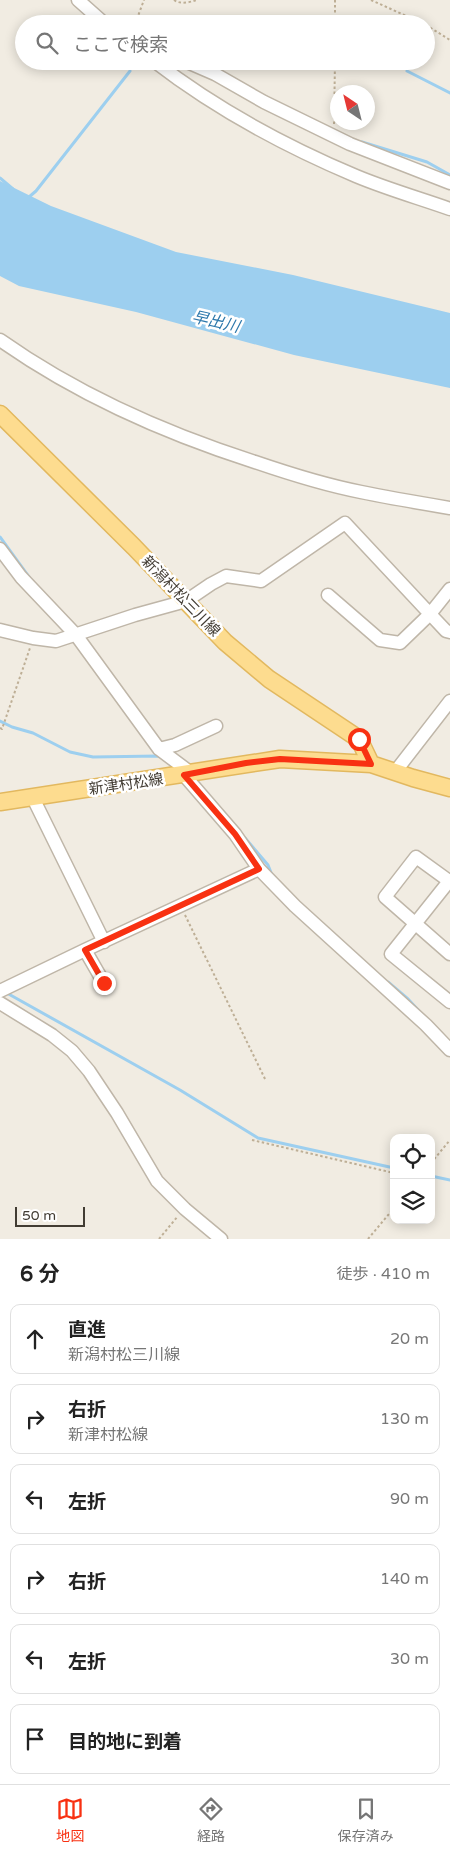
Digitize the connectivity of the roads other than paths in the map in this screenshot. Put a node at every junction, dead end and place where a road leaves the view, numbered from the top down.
1 (78, 0) edge
2 (95, 15) edge
3 (167, 70) edge
4 (206, 70) edge
5 (450, 183) edge
6 (450, 209) edge
7 (0, 340) edge
8 (0, 414) edge
9 (450, 508) edge
10 (0, 550) edge
11 (450, 590) edge
12 (328, 594) dead end
13 (186, 601) junction
14 (430, 614) junction
15 (0, 630) edge
16 (450, 632) edge
17 (76, 635) junction
18 (450, 701) edge
19 (216, 726) dead end
20 (159, 749) junction
21 (371, 764) junction
22 (395, 772) junction
23 (188, 774) junction
24 (450, 788) edge
25 (33, 798) junction
26 (0, 802) edge
27 (259, 869) junction
28 (450, 881) edge
29 (416, 924) junction
30 (104, 942) junction
31 (85, 950) junction
32 (450, 954) edge
33 (104, 983) dead end
34 (0, 991) edge
35 (449, 998) edge
36 (0, 1002) edge
37 (450, 1050) edge
38 (221, 1239) edge

1 - 2 street
3 - 6 street
4 - 5 street
7 - 9 street
8 - 13 main road, 新潟村松三川線
10 - 17 street
11 - 14 street
12 - 14 street
13 - 14 street
13 - 17 street
13 - 21 main road, 新潟村松三川線
14 - 16 street
15 - 17 street
17 - 20 street
18 - 22 street
19 - 20 street
20 - 23 street
21 - 22 main road, 新津村松線
21 - 23 main road, 新津村松線
22 - 24 main road, 新津村松線
23 - 25 main road, 新津村松線
23 - 27 street
25 - 26 main road, 新津村松線
25 - 30 street
27 - 30 street
27 - 37 street
28 - 29 street
28 - 29 street
29 - 32 street
29 - 35 street
30 - 31 street
31 - 33 street
31 - 34 street
36 - 38 street

